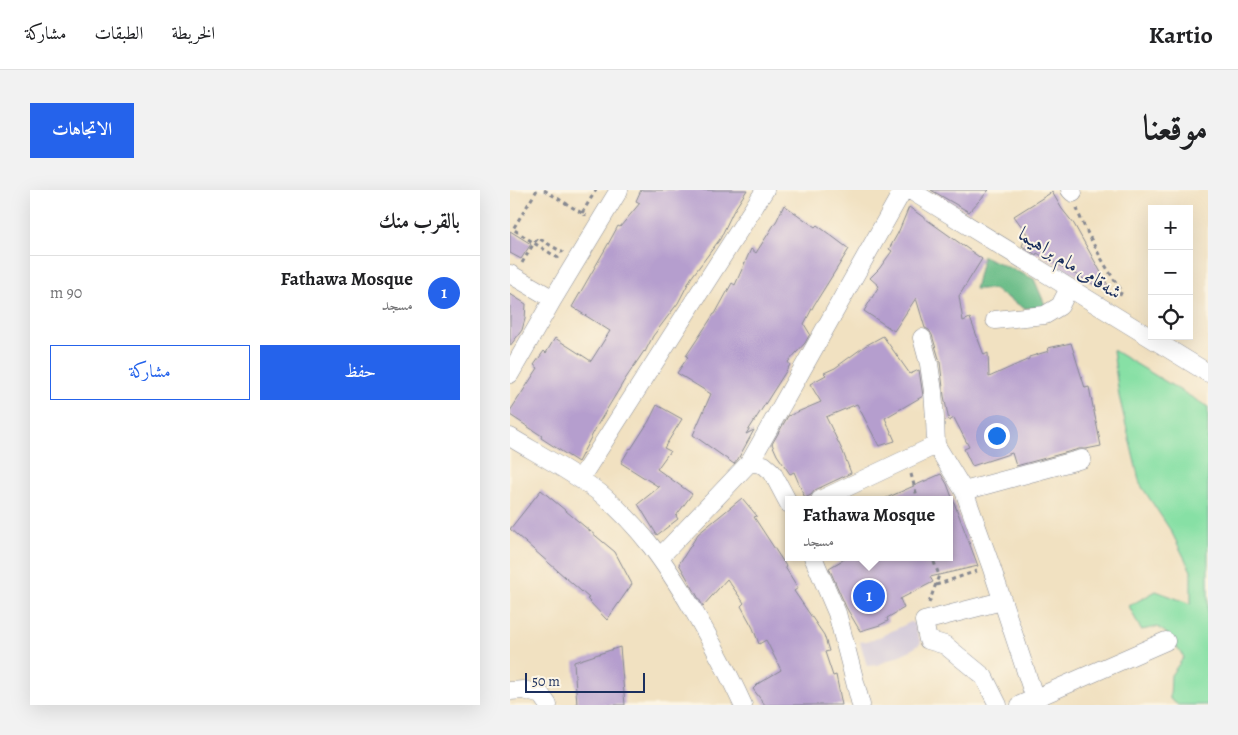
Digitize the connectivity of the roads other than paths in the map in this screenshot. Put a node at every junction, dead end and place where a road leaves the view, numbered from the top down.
1 (619, 190) edge
2 (765, 190) edge
3 (903, 190) edge
4 (911, 190) edge
5 (515, 270) edge
6 (1069, 288) junction
7 (553, 299) junction
8 (995, 320) dead end
9 (922, 338) dead end
10 (1208, 373) edge
11 (510, 374) edge
12 (510, 437) edge
13 (936, 445) junction
14 (1082, 460) dead end
15 (750, 462) junction
16 (580, 479) junction
17 (964, 492) junction
18 (785, 496) edge
19 (828, 496) edge
20 (660, 557) junction
21 (815, 561) edge
22 (1002, 600) junction
23 (1166, 641) dead end
24 (510, 691) edge
25 (1040, 700) edge
26 (548, 705) edge
27 (743, 705) edge
28 (861, 705) edge
29 (998, 705) edge

1 - 7 street
2 - 16 street
3 - 15 street
4 - 6 street, شەقامی مام براهیما
5 - 7 street
6 - 8 street
6 - 10 street, شەقامی مام براهیما
7 - 11 street
9 - 13 street
12 - 16 street
13 - 17 street
13 - 19 street
14 - 17 street
15 - 18 street
15 - 20 street
16 - 20 street
17 - 22 street
20 - 27 street
21 - 28 street
22 - 25 street
22 - 29 street
23 - 25 street
24 - 26 street

